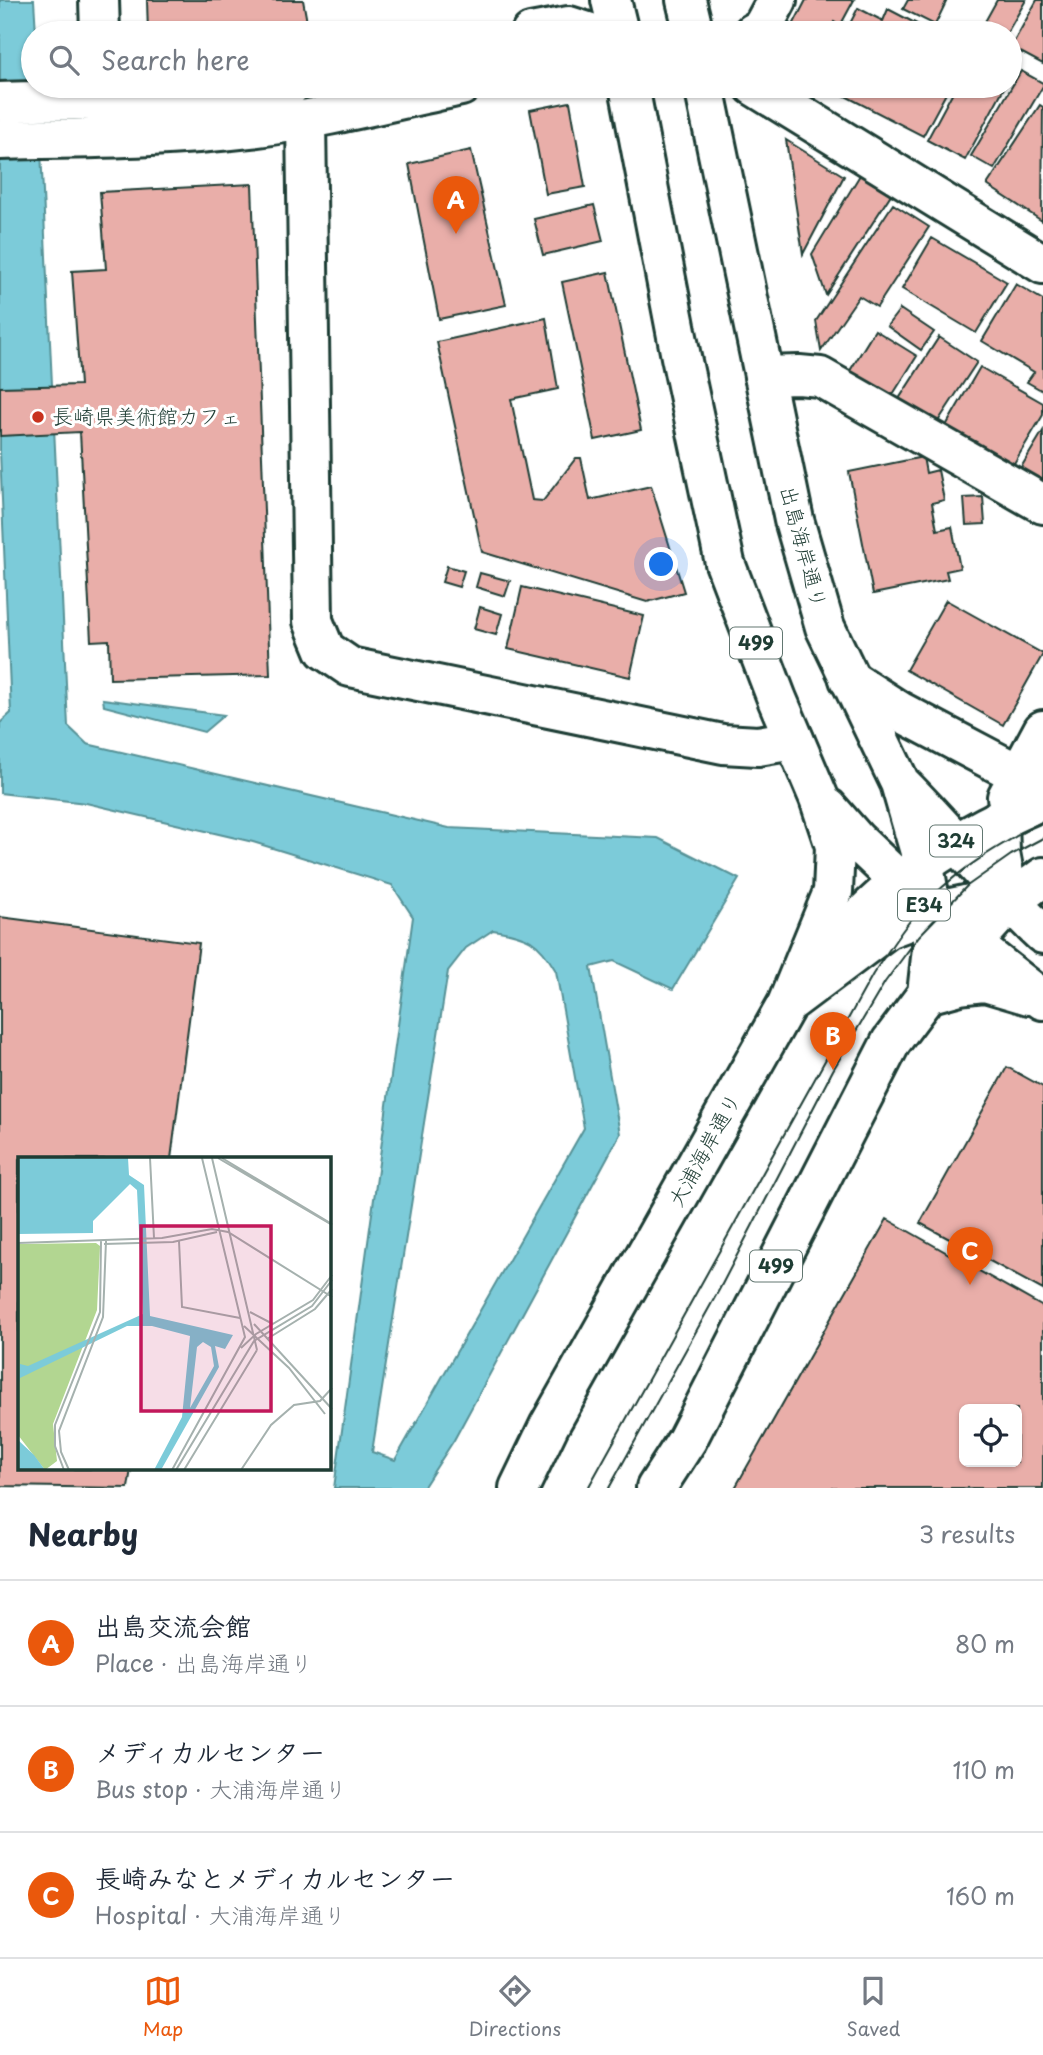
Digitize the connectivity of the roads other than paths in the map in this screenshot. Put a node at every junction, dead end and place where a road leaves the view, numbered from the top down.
1 (99, 0) edge
2 (611, 0) edge
3 (686, 0) edge
4 (777, 0) edge
5 (100, 21) edge
6 (616, 21) edge
7 (691, 21) edge
8 (766, 21) edge
9 (65, 98) edge
10 (104, 98) edge
11 (149, 98) edge
12 (190, 98) edge
13 (273, 98) edge
14 (346, 98) edge
15 (631, 98) edge
16 (706, 98) edge
17 (773, 98) edge
18 (0, 102) edge
19 (298, 103) edge
20 (105, 138) junction
21 (0, 140) edge
22 (1043, 264) edge
23 (764, 376) junction
24 (1043, 504) edge
25 (849, 679) junction
26 (1043, 730) edge
27 (794, 740) junction
28 (900, 783) junction
29 (1035, 787) edge
30 (819, 798) junction
31 (999, 819) junction
32 (958, 843) junction
33 (912, 874) junction
34 (1043, 877) edge
35 (1009, 903) junction
36 (932, 912) junction
37 (1043, 934) edge
38 (971, 944) junction
39 (927, 994) junction
40 (1042, 999) edge
41 (787, 1004) junction
42 (519, 1488) edge
43 (656, 1488) edge

1 - 5 main road
2 - 6 main road
3 - 7 main road
4 - 8 main road
9 - 18 main road
10 - 20 main road
11 - 12 main road
13 - 19 main road
14 - 19 main road
15 - 27 main road, 499
16 - 23 main road, 出島海岸通り
17 - 22 main road
19 - 20 main road
19 - 27 main road
20 - 21 main road
23 - 24 main road
23 - 25 main road, 出島海岸通り
25 - 28 main road, 出島海岸通り
25 - 29 main road
26 - 29 main road
27 - 30 main road, 499
28 - 32 main road, 324
28 - 33 main road, 出島海岸通り
29 - 31 main road
30 - 33 main road, E34
30 - 41 main road, 大浦海岸通り / 499
31 - 32 main road
31 - 35 main road
32 - 33 main road
32 - 35 main road, 324
33 - 36 main road, E34
33 - 41 main road
34 - 35 main road
35 - 36 main road
35 - 37 main road
35 - 38 main road
35 - 40 main road
36 - 38 main road, E34
36 - 39 main road
36 - 41 main road
38 - 39 main road
38 - 40 main road, E34
39 - 40 main road
39 - 43 main road, 499
41 - 42 main road, 大浦海岸通り / 499

